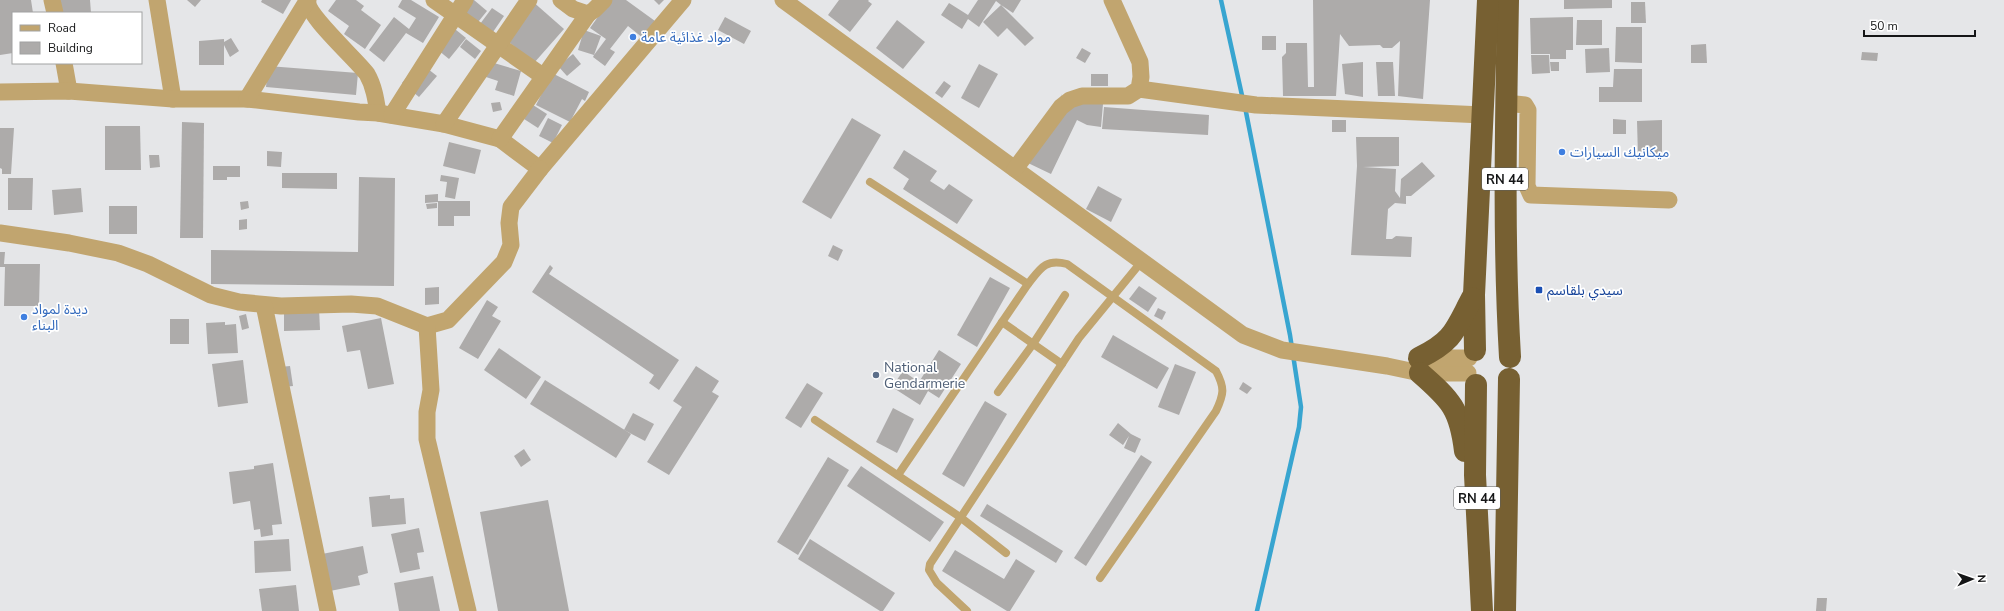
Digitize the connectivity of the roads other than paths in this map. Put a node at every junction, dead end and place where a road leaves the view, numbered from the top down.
1 (52, 0) edge
2 (157, 0) edge
3 (434, 0) edge
4 (465, 0) edge
5 (529, 0) edge
6 (561, 0) edge
7 (604, 0) edge
8 (683, 0) edge
9 (783, 0) edge
10 (1112, 0) edge
11 (1488, 0) edge
12 (1508, 0) edge
13 (307, 1) edge
14 (54, 12) edge
15 (588, 14) junction
16 (454, 15) junction
17 (498, 46) junction
18 (64, 64) edge
19 (544, 77) junction
20 (1139, 89) junction
21 (0, 92) edge
22 (69, 92) junction
23 (173, 99) junction
24 (247, 99) junction
25 (1506, 103) junction
26 (385, 114) junction
27 (1483, 115) junction
28 (444, 124) junction
29 (500, 139) junction
30 (540, 169) junction
31 (1015, 169) junction
32 (870, 182) dead end
33 (1669, 200) dead end
34 (0, 233) edge
35 (1142, 261) junction
36 (1028, 284) junction
37 (1065, 295) dead end
38 (1474, 295) junction
39 (1113, 296) junction
40 (264, 305) junction
41 (1002, 322) junction
42 (427, 326) junction
43 (1033, 344) junction
44 (1510, 357) junction
45 (1062, 364) junction
46 (1420, 365) junction
47 (1472, 367) junction
48 (1509, 379) junction
49 (998, 392) dead end
50 (815, 420) dead end
51 (898, 475) junction
52 (1475, 475) junction
53 (960, 517) junction
54 (1006, 553) dead end
55 (1100, 578) dead end
56 (328, 611) edge
57 (468, 611) edge
58 (967, 611) edge
59 (1482, 611) edge
60 (1505, 611) edge

1 - 14 street
2 - 23 street
3 - 16 street
4 - 16 street
5 - 17 street
6 - 15 street
7 - 15 street
8 - 30 street
9 - 31 street
10 - 20 street
11 - 27 highway, RN 44
12 - 25 highway, RN 44
13 - 24 street
13 - 26 street
15 - 19 street
16 - 17 street
16 - 26 street
17 - 19 street
17 - 28 street
18 - 22 street
19 - 29 street
20 - 27 street
20 - 31 street
21 - 22 street
22 - 23 street
23 - 24 street
24 - 26 street
25 - 33 street
25 - 44 highway, RN 44
26 - 28 street
27 - 38 highway, RN 44
28 - 29 street
29 - 30 street
30 - 42 street
31 - 35 street
32 - 36 lane
34 - 40 street
35 - 39 lane
35 - 46 street
36 - 39 lane
36 - 41 lane
37 - 43 lane
38 - 46 highway
38 - 47 highway, RN 44
39 - 45 lane
39 - 55 lane
40 - 42 street
40 - 56 street
41 - 43 lane
41 - 51 lane
42 - 57 street
43 - 45 lane
43 - 49 lane
44 - 47 highway
44 - 48 highway
45 - 53 lane
46 - 47 street
46 - 52 highway
47 - 48 highway
47 - 52 highway, RN 44
48 - 60 highway, RN 44
50 - 51 lane
51 - 53 lane
52 - 59 highway, RN 44
53 - 54 lane
53 - 58 lane

